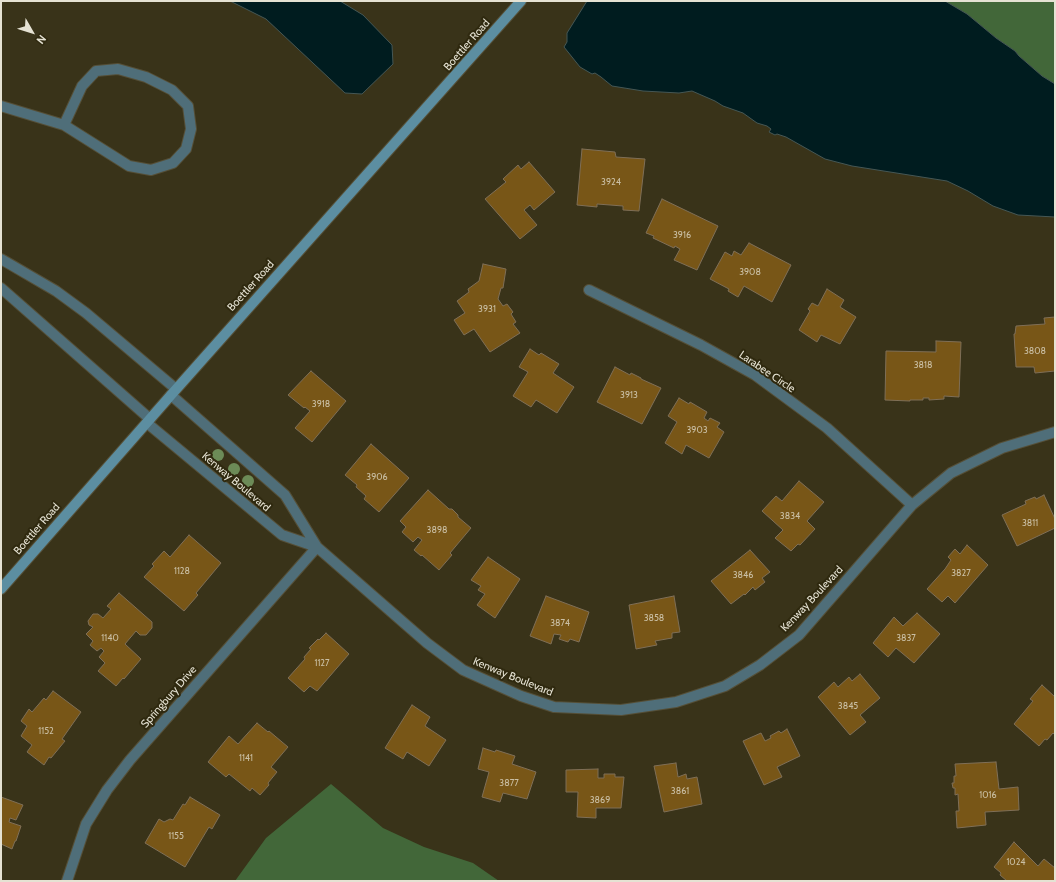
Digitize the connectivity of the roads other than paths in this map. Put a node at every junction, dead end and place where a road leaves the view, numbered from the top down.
1 (522, 1) edge
2 (1, 106) edge
3 (64, 125) junction
4 (1, 259) edge
5 (1, 288) edge
6 (588, 290) dead end
7 (173, 392) junction
8 (148, 421) junction
9 (1055, 432) edge
10 (912, 505) junction
11 (317, 547) junction
12 (1, 589) edge
13 (67, 881) edge

1 - 7 street, Boettler Road
2 - 3 street
3 - 3 street
4 - 7 street, Kenway Boulevard
5 - 8 street, Kenway Boulevard
6 - 10 street, Larabee Circle
7 - 8 street, Boettler Road
7 - 11 street, Kenway Boulevard
8 - 11 street, Kenway Boulevard
8 - 12 street, Boettler Road
9 - 10 street, Kenway Boulevard
10 - 11 street, Kenway Boulevard
11 - 13 street, Springbury Drive

